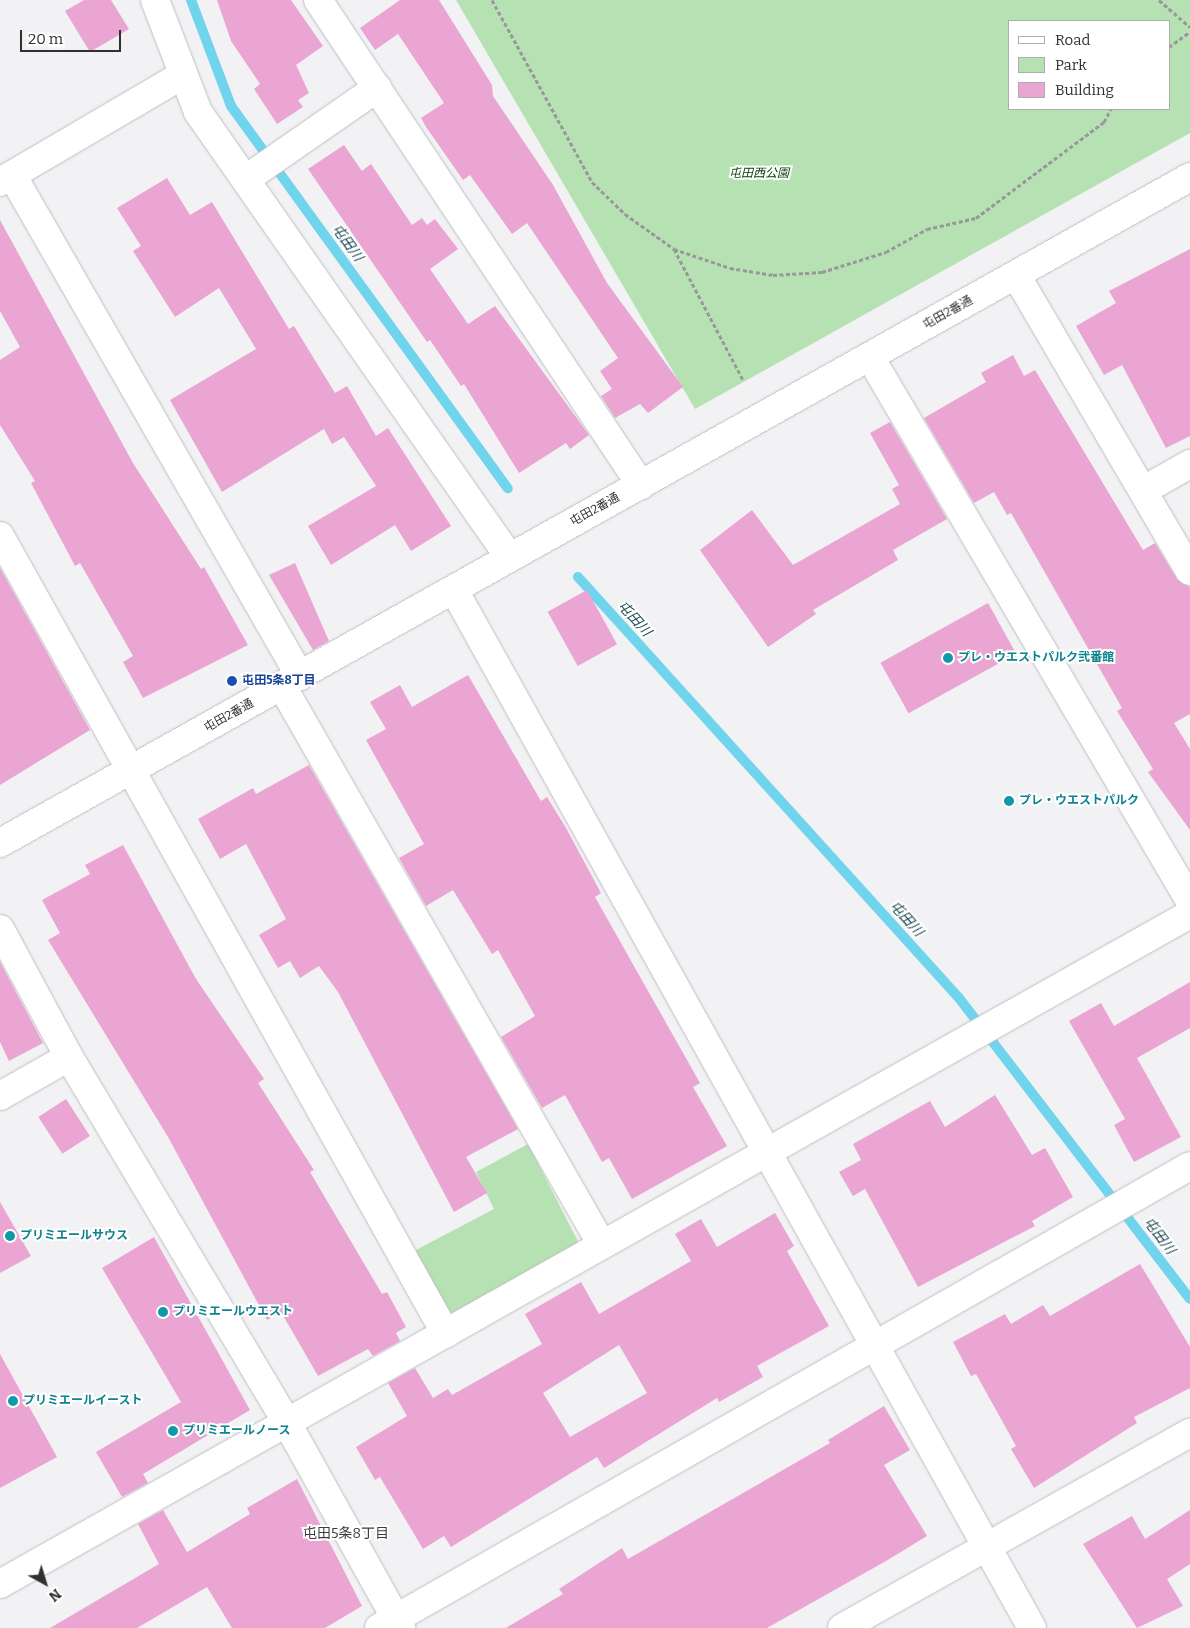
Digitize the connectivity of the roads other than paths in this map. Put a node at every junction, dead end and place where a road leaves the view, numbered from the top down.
1 (156, 0) edge
2 (318, 0) edge
3 (181, 76) junction
4 (377, 88) junction
5 (1190, 178) edge
6 (6, 179) edge
7 (246, 179) junction
8 (1016, 275) junction
9 (870, 357) junction
10 (1190, 464) edge
11 (641, 485) junction
12 (1144, 490) junction
13 (0, 536) edge
14 (510, 558) junction
15 (1190, 571) edge
16 (454, 590) junction
17 (291, 681) junction
18 (129, 771) junction
19 (0, 844) edge
20 (1190, 901) edge
21 (1190, 914) edge
22 (0, 929) edge
23 (69, 1057) junction
24 (0, 1096) edge
25 (765, 1155) junction
26 (1190, 1166) edge
27 (602, 1245) junction
28 (446, 1334) junction
29 (873, 1346) junction
30 (287, 1423) junction
31 (1190, 1433) edge
32 (986, 1546) junction
33 (0, 1584) edge
34 (392, 1625) edge
35 (842, 1628) edge
36 (1032, 1628) edge

1 - 3 street
2 - 4 street
3 - 6 street
3 - 7 street
4 - 7 street
4 - 11 street
5 - 8 street, 屯田2番通
6 - 17 street
7 - 14 street
8 - 9 street, 屯田2番通
8 - 12 street
9 - 11 street, 屯田2番通
9 - 20 street
10 - 12 street
11 - 14 street, 屯田2番通
12 - 15 street
13 - 18 street
14 - 16 street, 屯田2番通
16 - 17 street, 屯田2番通
16 - 25 street
17 - 18 street, 屯田2番通
17 - 27 street
18 - 19 street, 屯田2番通
18 - 28 street
21 - 25 street
22 - 23 street
23 - 24 street
23 - 30 street
25 - 27 street
25 - 29 street
26 - 29 street
27 - 28 street
28 - 30 street
29 - 32 street
29 - 34 street
30 - 33 street
30 - 34 street
31 - 32 street
32 - 35 street
32 - 36 street

